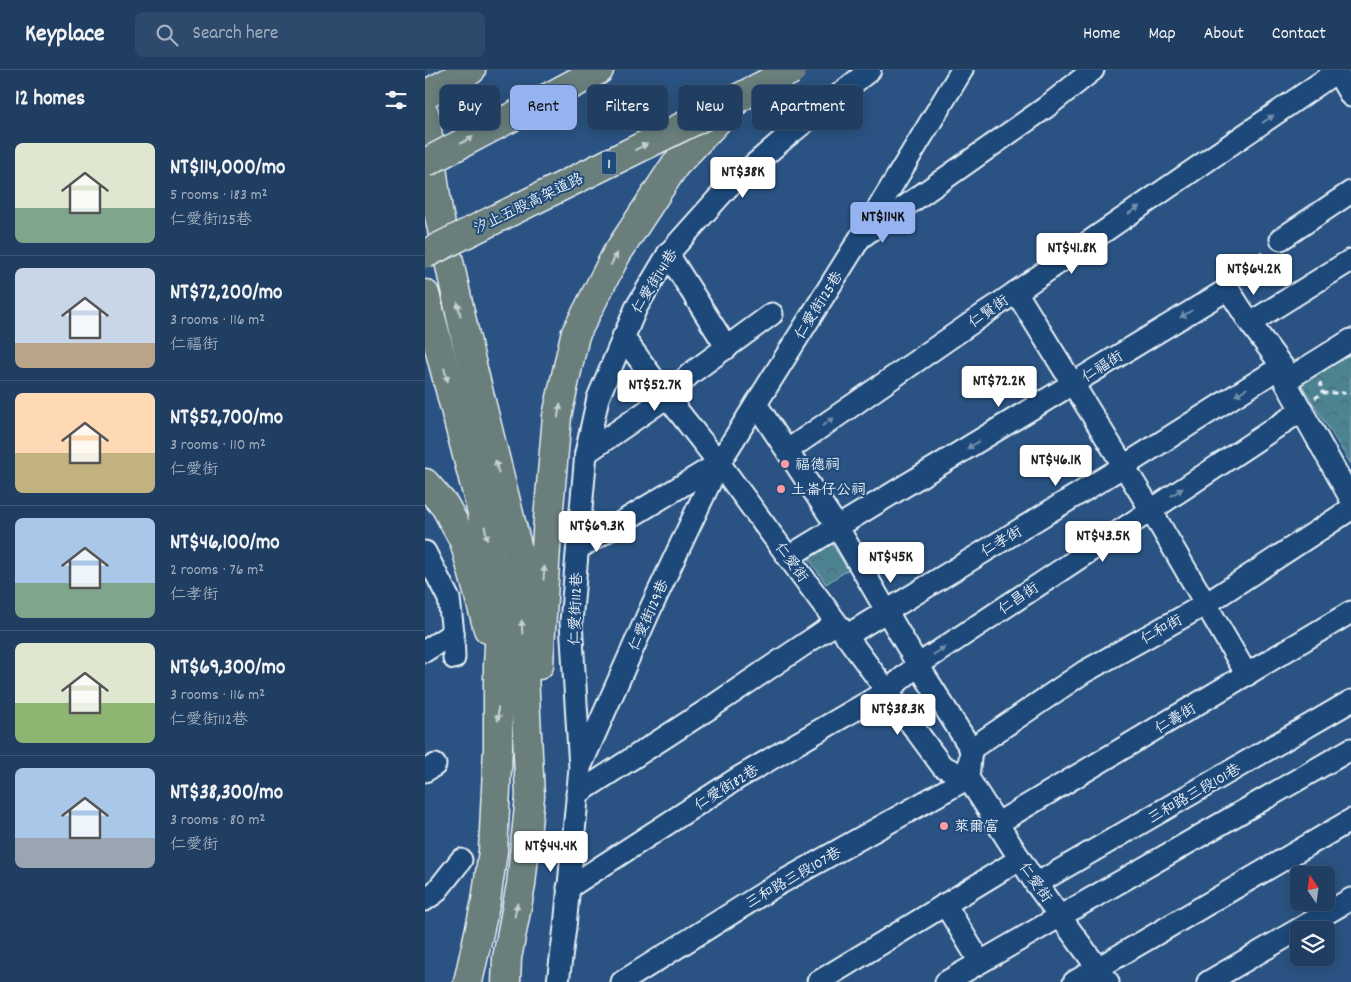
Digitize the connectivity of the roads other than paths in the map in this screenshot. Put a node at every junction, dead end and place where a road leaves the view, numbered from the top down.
1 (471, 70) edge
2 (599, 70) edge
3 (765, 70) edge
4 (792, 70) edge
5 (870, 70) edge
6 (962, 70) edge
7 (1093, 70) edge
8 (1337, 71) edge
9 (425, 95) edge
10 (1351, 96) edge
11 (425, 115) edge
12 (425, 163) edge
13 (1351, 192) edge
14 (860, 238) junction
15 (1281, 239) road end
16 (425, 254) edge
17 (668, 254) junction
18 (1351, 260) edge
19 (1016, 292) junction
20 (425, 294) edge
21 (772, 314) dead end
22 (1250, 323) junction
23 (623, 337) junction
24 (1351, 340) edge
25 (727, 348) junction
26 (1284, 374) junction
27 (1072, 384) junction
28 (667, 397) junction
29 (756, 404) junction
30 (1301, 409) junction
31 (788, 450) junction
32 (586, 453) junction
33 (719, 463) junction
34 (1124, 466) junction
35 (425, 483) edge
36 (1351, 499) edge
37 (1351, 509) edge
38 (1151, 510) junction
39 (838, 528) junction
40 (579, 548) junction
41 (425, 554) edge
42 (788, 557) junction
43 (1206, 604) junction
44 (886, 612) junction
45 (1351, 612) edge
46 (841, 629) junction
47 (453, 633) junction
48 (425, 651) edge
49 (454, 658) dead end
50 (918, 665) junction
51 (498, 666) junction
52 (1247, 675) junction
53 (887, 691) junction
54 (1351, 701) edge
55 (971, 749) junction
56 (1351, 749) edge
57 (580, 768) junction
58 (968, 778) junction
59 (577, 794) junction
60 (530, 796) junction
61 (1351, 820) edge
62 (998, 823) junction
63 (1020, 858) junction
64 (461, 860) dead end
65 (1036, 884) junction
66 (568, 888) junction
67 (1351, 899) edge
68 (425, 900) edge
69 (486, 900) junction
70 (945, 904) junction
71 (1060, 916) junction
72 (980, 962) junction
73 (504, 974) edge
74 (1103, 975) edge
75 (456, 982) edge
76 (468, 982) edge
77 (558, 982) edge
78 (623, 982) edge
79 (818, 982) edge
80 (946, 982) edge
81 (1074, 982) edge
82 (1209, 982) edge

1 - 9 highway
12 -> 2 highway, bridge
60 -> 3 highway
16 -> 4 highway, 汐止五股高架道路 / 1, bridge
5 - 17 street, 仁愛街141巷
6 - 14 street
7 - 14 street, 仁愛街125巷
8 - 10 street
19 -> 8 street, 仁賢街
60 -> 11 highway
13 - 15 street
14 - 29 street, 仁愛街125巷
17 - 23 street, 仁愛街141巷
17 - 25 street
18 - 22 street
19 - 27 street
31 -> 19 street, 仁賢街
20 -> 51 highway
21 - 25 street
22 - 26 street
22 -> 27 street, 仁福街
23 - 28 street, 仁愛街
23 - 32 street, 仁愛街112巷
24 - 26 street, 仁孝街
25 - 28 street
26 - 30 street
26 -> 34 street, 仁孝街
27 - 34 street
27 -> 39 street, 仁福街
28 - 32 street
28 - 33 street, 仁愛街
29 - 31 street
29 - 33 street, 仁愛街125巷
30 - 36 street
38 -> 30 street, 仁昌街
31 - 39 street
32 - 40 street, 仁愛街112巷
33 - 40 street
33 - 42 street, 仁愛街
33 - 57 street, 仁愛街129巷
34 - 38 street
34 - 44 street, 仁孝街
35 - 51 highway
37 - 43 street, 仁和街
38 - 43 street
50 -> 38 street, 仁昌街
39 - 42 street, 仁福街
39 - 44 street
40 - 57 street, 仁愛街112巷
41 - 47 street
42 - 46 street, 仁愛街
43 - 52 street
43 - 55 street, 仁和街
44 - 46 street, 仁孝街
44 - 50 street
45 - 52 street, 仁壽街
46 - 53 street, 仁愛街
46 - 59 street, 仁孝街
47 - 48 street
47 - 49 street
50 - 53 street, 仁昌街
50 - 55 street
51 -> 69 highway
52 - 62 street, 仁壽街
53 - 58 street, 仁愛街
53 - 66 street, 仁愛街82巷
54 - 65 street, 三和路三段101巷
55 - 58 street
56 - 71 street
57 - 59 street
58 - 62 street, 仁愛街
58 - 78 street, 三和路三段107巷
59 - 66 street
73 -> 60 highway
61 - 74 street
62 - 63 street, 仁愛街
63 - 65 street, 仁愛街
63 - 70 street
64 - 68 street
65 - 71 street, 仁愛街
66 - 77 street
67 - 82 street
69 - 75 highway
69 - 76 highway
70 - 72 street
70 - 79 street
71 - 72 street
71 - 74 street, 仁愛街
72 - 80 street
74 - 81 street

